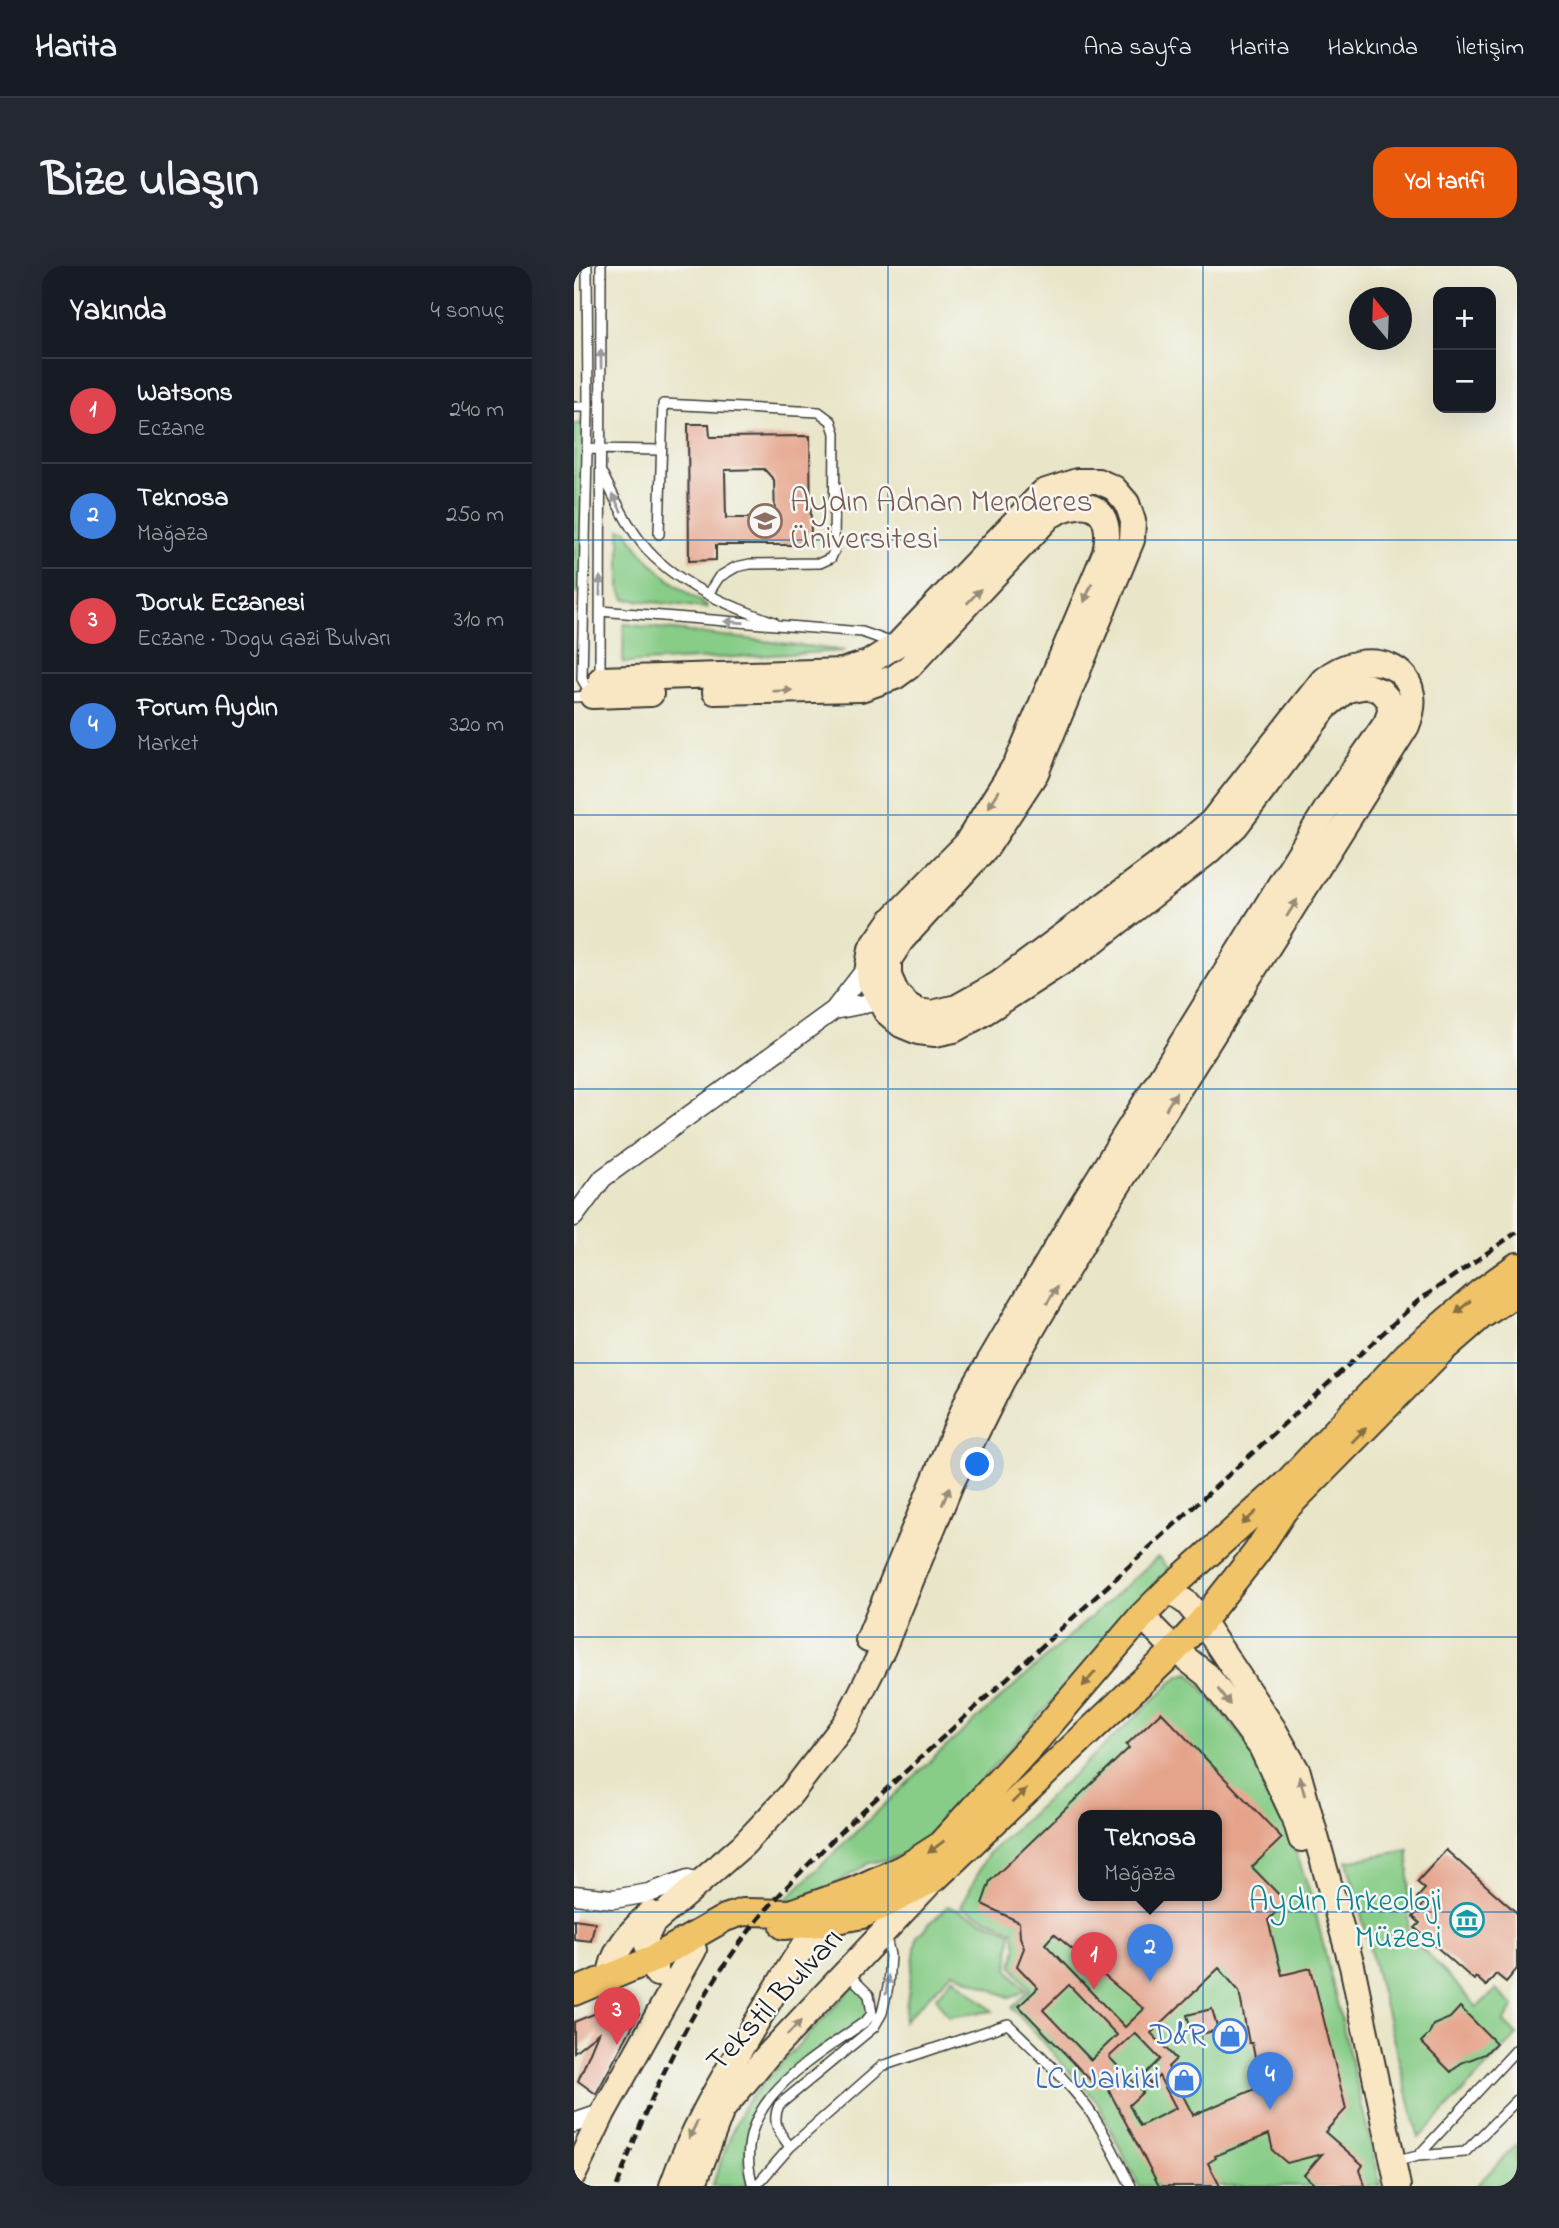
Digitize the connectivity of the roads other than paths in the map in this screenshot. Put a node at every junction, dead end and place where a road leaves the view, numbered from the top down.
1 (587, 266) edge
2 (601, 266) edge
3 (574, 407) edge
4 (588, 407) junction
5 (587, 449) junction
6 (602, 449) junction
7 (661, 450) junction
8 (602, 473) junction
9 (659, 534) dead end
10 (708, 594) junction
11 (579, 611) edge
12 (600, 611) junction
13 (579, 625) edge
14 (786, 626) junction
15 (898, 644) junction
16 (585, 686) edge
17 (868, 966) junction
18 (879, 1001) junction
19 (834, 1010) junction
20 (574, 1217) edge
21 (1517, 1266) edge
22 (1517, 1292) edge
23 (1168, 1590) junction
24 (1142, 1616) junction
25 (1202, 1621) junction
26 (1122, 1641) junction
27 (1175, 1650) junction
28 (1153, 1670) junction
29 (935, 1878) junction
30 (688, 1879) junction
31 (853, 1891) junction
32 (574, 1895) edge
33 (821, 1923) junction
34 (780, 1926) junction
35 (885, 1931) junction
36 (694, 1950) junction
37 (790, 1966) junction
38 (654, 1967) junction
39 (847, 1973) junction
40 (612, 1985) junction
41 (574, 1992) edge
42 (574, 2005) edge
43 (744, 2043) junction
44 (1517, 2049) edge
45 (766, 2057) junction
46 (1517, 2100) edge
47 (603, 2113) junction
48 (574, 2123) edge
49 (790, 2147) junction
50 (1418, 2156) junction
51 (1386, 2171) edge
52 (574, 2174) edge
53 (671, 2186) edge
54 (693, 2186) edge
55 (755, 2186) edge
56 (1131, 2186) edge
57 (1398, 2186) edge

1 - 4 lane
6 -> 2 lane
3 - 4 lane
4 - 5 lane
5 - 6 lane
5 - 11 lane
6 - 7 lane
6 - 8 lane
7 - 9 lane
7 - 10 lane
10 -> 8 lane
12 -> 8 lane
10 - 14 lane
11 - 13 lane
14 -> 12 lane
12 - 16 lane
13 - 16 lane
14 - 15 lane
15 - 16 street
38 -> 15 street
16 -> 17 street
17 - 18 street
17 - 19 street
18 - 19 street
18 - 30 street
19 - 20 street
21 -> 23 main road
25 -> 22 main road
23 - 24 main road
23 - 25 street
24 - 26 main road
24 - 27 street
25 - 27 main road
51 -> 25 street
26 - 28 main road
26 -> 31 main road
27 - 28 main road
27 -> 51 street
29 -> 28 main road
29 - 33 main road
29 - 35 street, Tekstil Bulvarı
30 - 32 street
30 - 40 street
31 - 33 street, Tekstil Bulvarı
31 - 38 main road
33 - 34 main road
33 - 37 street, Tekstil Bulvarı
34 - 36 main road
34 - 37 street
35 - 39 street, Tekstil Bulvarı
49 -> 35 lane
36 - 38 main road
36 - 47 street
37 - 43 street, Tekstil Bulvarı
38 - 40 main road
45 -> 39 street, Tekstil Bulvarı
39 - 55 lane
40 - 41 main road
40 - 42 main road
43 - 45 street
43 -> 53 street, Tekstil Bulvarı
44 - 50 lane
45 - 54 street, Tekstil Bulvarı
46 - 50 lane
47 - 48 street
47 - 52 street
49 - 55 lane
49 - 56 lane
50 - 51 lane
51 - 57 street

